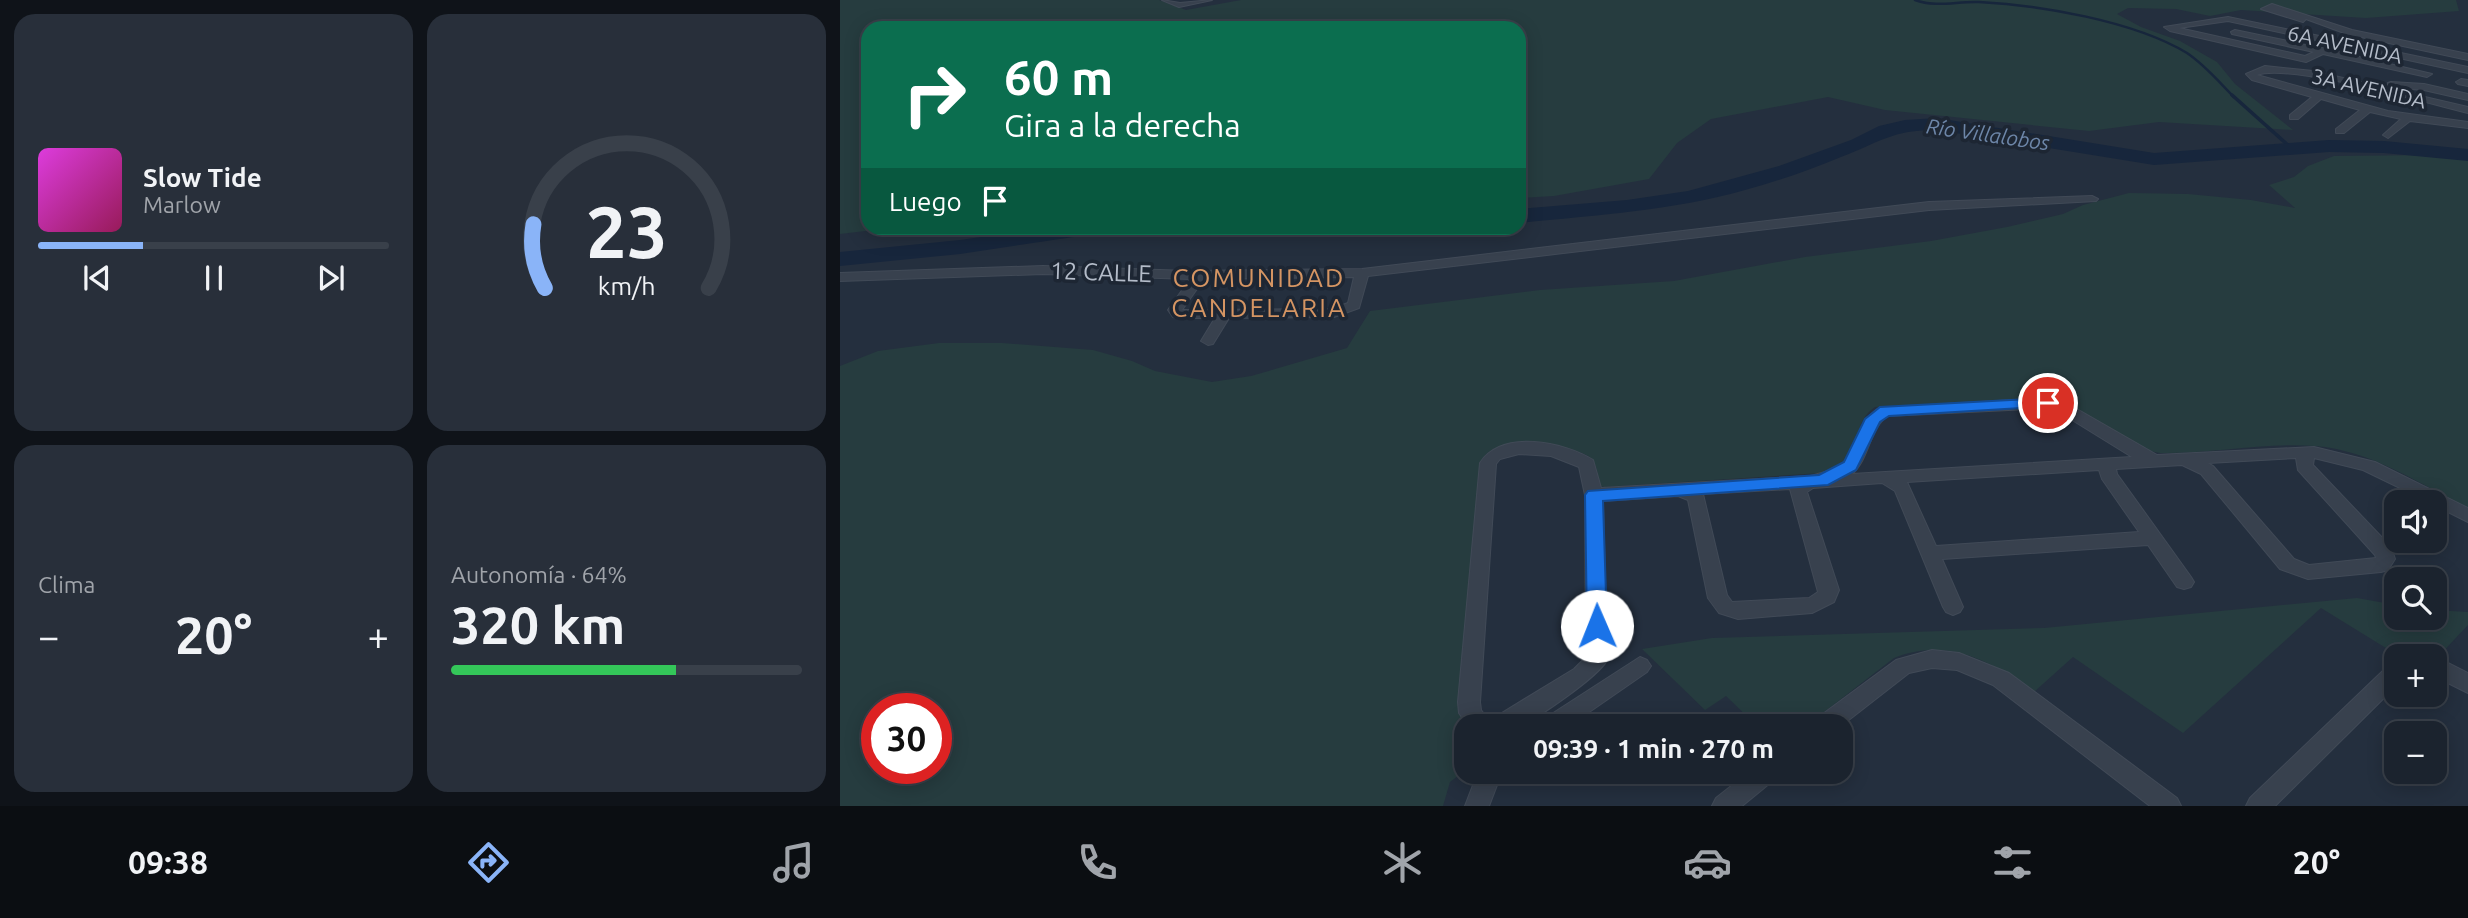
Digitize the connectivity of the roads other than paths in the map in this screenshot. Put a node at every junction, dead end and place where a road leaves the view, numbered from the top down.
1 (1166, 0) edge
2 (1208, 0) edge
3 (1184, 4) joint
4 (2303, 20) dead end
5 (2235, 32) dead end
6 (2350, 32) junction
7 (2337, 42) junction
8 (2323, 51) junction
9 (2468, 57) edge
10 (2468, 70) edge
11 (2427, 74) dead end
12 (2348, 82) junction
13 (2320, 95) junction
14 (2468, 97) edge
15 (2370, 107) junction
16 (2468, 110) edge
17 (2294, 117) dead end
18 (2409, 117) junction
19 (2468, 125) edge
20 (2340, 131) dead end
21 (2388, 135) dead end
22 (2092, 200) dead end
23 (1362, 273) junction
24 (1200, 275) junction
25 (840, 276) edge
26 (1225, 313) junction
27 (1208, 341) dead end
28 (2314, 452) junction
29 (2170, 459) junction
30 (2115, 462) junction
31 (1883, 477) junction
32 (1822, 480) junction
33 (1675, 489) junction
34 (1594, 495) junction
35 (2468, 516) edge
36 (2153, 538) junction
37 (1930, 552) junction
38 (2185, 582) dead end
39 (1953, 607) dead end
40 (1640, 666) dead end
41 (2447, 672) edge
42 (2384, 684) edge
43 (2468, 684) edge
44 (1471, 714) edge
45 (1519, 714) edge
46 (1570, 714) edge
47 (1840, 714) edge
48 (1485, 784) edge
49 (1752, 784) edge
50 (1477, 806) edge
51 (1724, 806) edge
52 (2169, 806) edge
53 (2258, 806) edge

1 - 3 street
2 - 3 street
4 - 6 street
5 - 8 street
6 - 7 street
6 - 9 street
7 - 8 street
7 - 8 street, 6A AVENIDA
7 - 10 street, 6A AVENIDA
8 - 11 street
12 - 13 street, 3A AVENIDA
12 - 14 street
12 - 16 street, 3A AVENIDA
13 - 15 street
13 - 17 street
15 - 18 street
15 - 20 street
18 - 19 street
18 - 21 street
22 - 23 street, 12 CALLE
23 - 24 street, 12 CALLE
23 - 26 street
24 - 25 street, 12 CALLE
24 - 26 street
26 - 27 street
28 - 29 street
28 - 29 street
28 - 35 street
29 - 30 street
29 - 32 street
30 - 31 street
30 - 36 street
31 - 32 street
31 - 37 street
32 - 33 street
32 - 33 street
33 - 34 street
34 - 44 street
34 - 45 street
36 - 37 street
36 - 38 street
37 - 39 street
40 - 46 street
41 - 43 street
42 - 53 street
47 - 52 street
48 - 50 street
49 - 51 street

